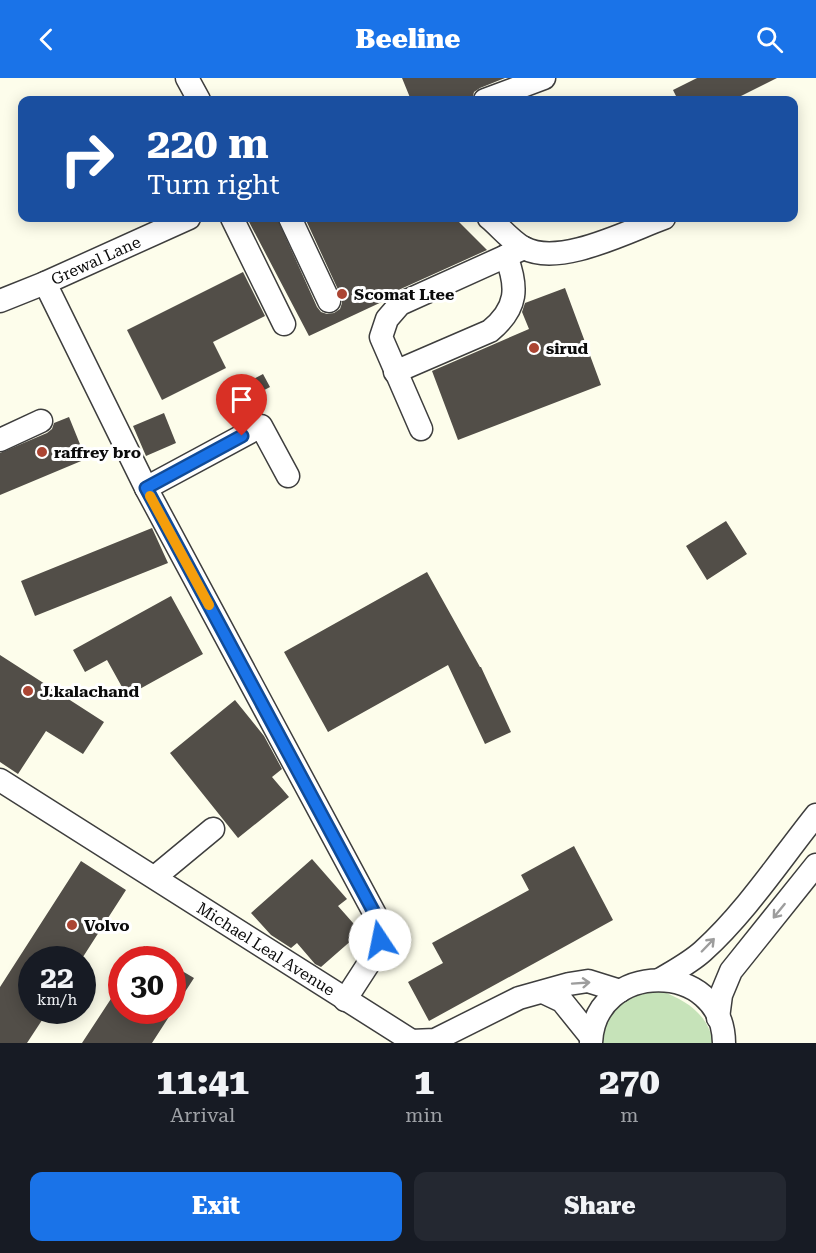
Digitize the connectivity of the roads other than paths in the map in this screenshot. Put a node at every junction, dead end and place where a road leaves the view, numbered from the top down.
1 (187, 78) edge
2 (544, 78) edge
3 (197, 96) edge
4 (496, 96) edge
5 (180, 222) edge
6 (234, 222) edge
7 (292, 222) edge
8 (492, 222) edge
9 (653, 222) edge
10 (515, 252) junction
11 (45, 283) junction
12 (0, 301) edge
13 (329, 301) dead end
14 (284, 324) dead end
15 (395, 372) junction
16 (42, 421) dead end
17 (421, 429) dead end
18 (0, 440) edge
19 (288, 476) dead end
20 (146, 488) junction
21 (0, 780) edge
22 (816, 815) edge
23 (213, 829) dead end
24 (816, 865) edge
25 (155, 877) junction
26 (661, 979) junction
27 (620, 991) junction
28 (543, 992) junction
29 (345, 1000) junction
30 (718, 1018) junction
31 (591, 1040) edge
32 (413, 1042) edge
33 (724, 1043) edge

1 - 3 street
2 - 4 street
5 - 11 street, Grewal Lane
6 - 14 street
7 - 13 street
8 - 10 street
9 - 10 street
10 - 15 street
10 - 15 street
11 - 12 street, Grewal Lane
11 - 20 street
15 - 17 street
16 - 18 street
19 - 20 street
20 - 29 street
21 - 25 street, Michael Leal Avenue
26 -> 22 street
23 - 25 street
24 -> 30 street
25 - 29 street, Michael Leal Avenue
26 - 27 street
26 - 30 street
28 -> 27 street, Michael Leal Avenue
27 - 31 street
28 - 31 street
28 - 32 street, Michael Leal Avenue
29 - 32 street, Michael Leal Avenue
30 - 33 street

